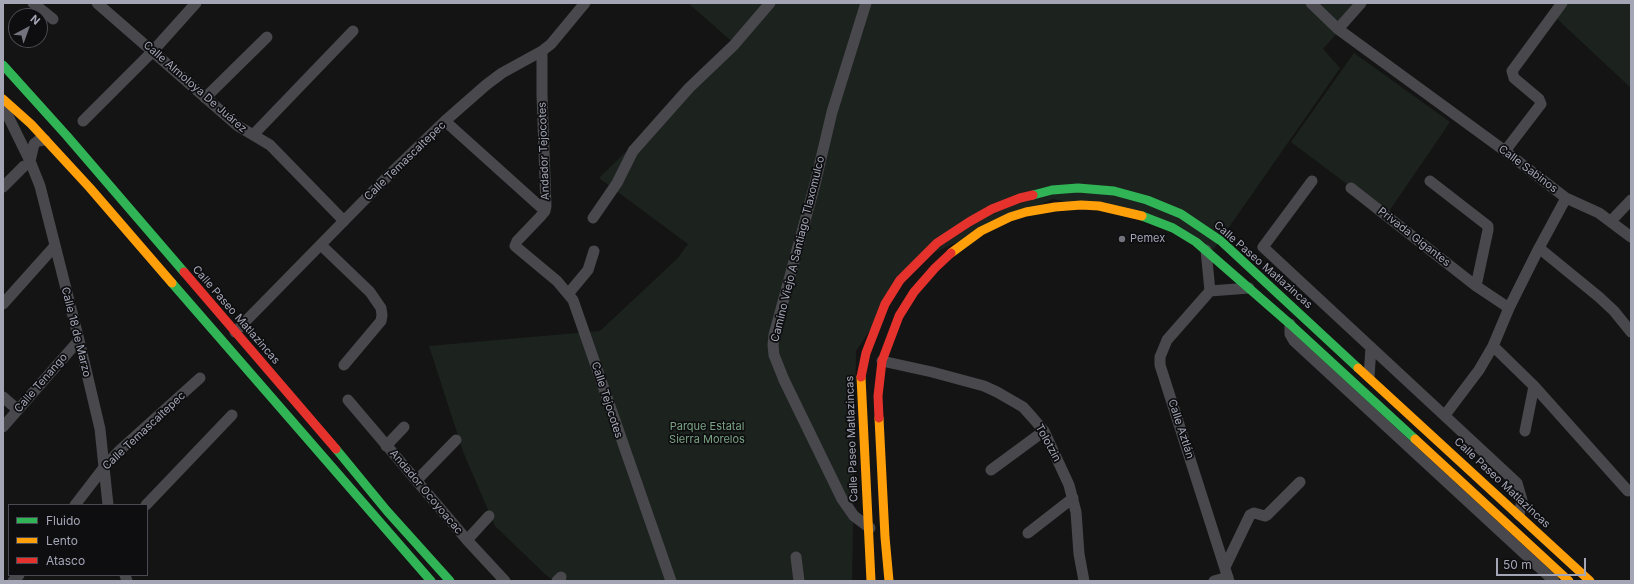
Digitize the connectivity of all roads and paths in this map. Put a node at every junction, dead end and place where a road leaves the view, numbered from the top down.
1 (33, 3) edge
2 (97, 3) edge
3 (196, 3) edge
4 (585, 3) edge
5 (770, 3) edge
6 (866, 3) edge
7 (1311, 3) edge
8 (1361, 3) edge
9 (1562, 3) edge
10 (53, 19) dead end
11 (1338, 30) junction
12 (353, 31) dead end
13 (267, 37) dead end
14 (153, 51) junction
15 (542, 51) junction
16 (3, 65) edge
17 (205, 98) junction
18 (3, 99) edge
19 (3, 106) edge
20 (83, 121) dead end
21 (445, 121) junction
22 (253, 135) junction
23 (45, 140) junction
24 (1505, 151) junction
25 (27, 164) junction
26 (1312, 181) dead end
27 (1430, 181) dead end
28 (3, 187) edge
29 (1351, 188) dead end
30 (1566, 198) junction
31 (1631, 200) edge
32 (545, 211) junction
33 (593, 218) dead end
34 (344, 221) junction
35 (1611, 221) junction
36 (1631, 237) edge
37 (517, 240) joint
38 (321, 245) junction
39 (54, 248) junction
40 (1539, 248) junction
41 (1206, 250) junction
42 (594, 251) dead end
43 (1476, 286) junction
44 (1250, 288) junction
45 (1210, 291) junction
46 (568, 294) junction
47 (3, 304) edge
48 (1510, 308) junction
49 (1290, 324) junction
50 (1631, 330) edge
51 (235, 332) junction
52 (79, 340) junction
53 (1493, 346) junction
54 (1371, 347) junction
55 (882, 361) junction
56 (344, 365) dead end
57 (1369, 377) junction
58 (200, 378) dead end
59 (1534, 386) junction
60 (3, 397) edge
61 (348, 400) dead end
62 (18, 410) junction
63 (232, 415) dead end
64 (1445, 415) junction
65 (3, 427) edge
66 (404, 427) dead end
67 (1044, 431) junction
68 (1525, 431) dead end
69 (456, 440) dead end
70 (386, 446) junction
71 (105, 466) junction
72 (991, 470) dead end
73 (417, 480) junction
74 (1300, 482) dead end
75 (1628, 491) dead end
76 (1073, 498) junction
77 (76, 504) edge
78 (108, 504) edge
79 (147, 504) edge
80 (1519, 515) junction
81 (489, 516) dead end
82 (868, 527) junction
83 (1028, 533) dead end
84 (885, 537) junction
85 (467, 540) junction
86 (796, 557) dead end
87 (1227, 575) edge
88 (431, 581) edge
89 (450, 581) edge
90 (505, 581) edge
91 (670, 581) edge
92 (798, 581) edge
93 (871, 581) edge
94 (889, 581) edge
95 (1084, 581) edge
96 (1214, 581) edge
97 (1554, 581) edge
98 (1569, 581) edge
99 (1590, 581) edge

1 - 10 street
2 - 14 street, Calle Almoloya De Juárez
3 - 14 street
4 - 15 street, Calle Temascaltepec
5 - 33 street
6 - 82 street, Camino Viejo A Santiago Tlaxomulco
7 - 11 street, Calle Sabinos
8 - 11 street
9 - 24 street
11 - 24 street, Calle Sabinos
12 - 22 street
13 - 17 street
14 - 17 street, Calle Almoloya De Juárez
14 - 20 street
15 - 21 street, Calle Temascaltepec
15 - 32 street, Andador Tejocotes
16 - 51 highway, Calle Paseo Matlazincas
17 - 22 street, Calle Almoloya De Juárez
18 - 23 highway
19 - 25 street, Calle 18 de Marzo
21 - 32 street
21 - 34 street, Calle Temascaltepec
22 - 34 street, Calle Almoloya De Juárez
23 - 25 street
23 - 88 highway
24 - 30 street, Calle Sabinos
25 - 28 street
25 - 39 street, Calle 18 de Marzo
26 - 54 street
27 - 43 street
29 - 43 street, Privada Gigantes
30 - 35 street
30 - 40 street, Calle Sabinos
31 - 35 street
32 - 37 street, Andador Tejocotes
34 - 38 street, Calle Temascaltepec
35 - 36 street
37 - 46 street, Calle Tejocotes
38 - 51 street, Calle Temascaltepec
38 - 56 street
39 - 47 street
39 - 52 street, Calle 18 de Marzo
40 - 48 street, Calle Sabinos
40 - 50 street
41 - 44 highway
41 - 45 street
41 - 55 highway
42 - 46 street
43 - 48 street, Privada Gigantes
44 - 45 street
44 - 49 highway
45 - 87 street, Calle Aztlán
46 - 91 street, Calle Tejocotes
48 - 53 street, Calle Sabinos
49 - 97 street
49 - 98 highway
51 - 89 highway, Calle Paseo Matlazincas
52 - 62 street, Calle Tenango
52 - 71 street, Calle 18 de Marzo
53 - 59 street
53 - 64 street, Calle Sabinos
54 - 57 street
54 - 64 street
55 - 67 street, Tolotzin
55 - 84 highway
57 - 80 highway, Calle Paseo Matlazincas
57 - 82 highway, Calle Paseo Matlazincas
58 - 71 street, Calle Temascaltepec
59 - 68 street
59 - 75 street
60 - 62 street
61 - 70 street, Andador Ocoyoacac
62 - 65 street, Calle Tenango
63 - 79 street
64 - 80 street
66 - 70 street
67 - 72 street
67 - 76 street, Tolotzin
69 - 73 street
70 - 73 street, Andador Ocoyoacac
71 - 77 street, Calle Temascaltepec
71 - 78 street, Calle 18 de Marzo
73 - 85 street, Andador Ocoyoacac
74 - 87 street
76 - 83 street
76 - 95 street, Tolotzin
80 - 99 highway, Calle Paseo Matlazincas
81 - 85 street
82 - 84 street, Camino Viejo A Santiago Tlaxomulco
82 - 93 highway, Calle Paseo Matlazincas
84 - 94 highway
85 - 90 street, Andador Ocoyoacac
86 - 92 street
87 - 96 street

